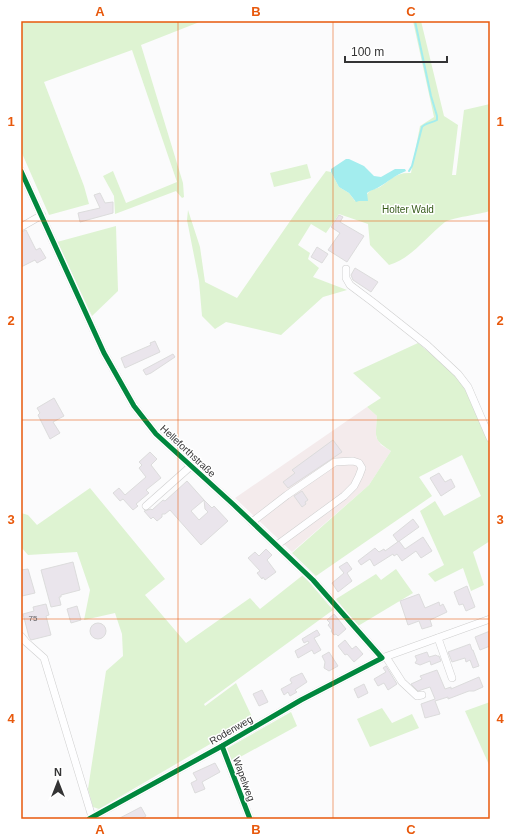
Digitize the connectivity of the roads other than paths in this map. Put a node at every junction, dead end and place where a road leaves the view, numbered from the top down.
1 (21, 171) edge
2 (42, 215) junction
3 (21, 227) edge
4 (346, 269) dead end
5 (490, 438) edge
6 (191, 466) junction
7 (146, 506) dead end
8 (252, 522) junction
9 (277, 545) junction
10 (490, 619) edge
11 (21, 636) edge
12 (438, 638) junction
13 (384, 658) junction
14 (452, 678) dead end
15 (422, 695) dead end
16 (222, 746) junction
17 (90, 818) edge
18 (250, 819) edge

1 - 2 street, Helleforthstraße
2 - 3 street
2 - 6 street, Helleforthstraße
4 - 5 street
6 - 7 street
6 - 8 street, Helleforthstraße
8 - 9 street, Helleforthstraße
8 - 9 street
9 - 13 street, Helleforthstraße
10 - 12 street
11 - 17 street
12 - 13 street
12 - 14 street
13 - 15 street, Helleforthstraße
13 - 16 street, Rodenweg
16 - 17 street, Rodenweg
16 - 18 street, Wapelweg

